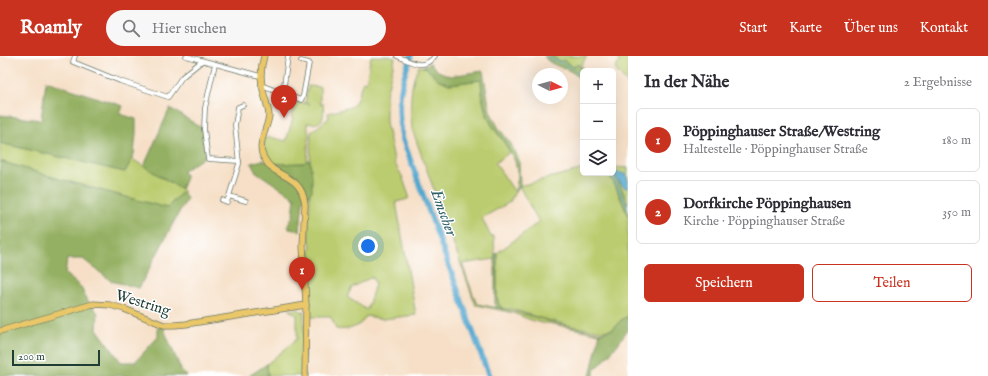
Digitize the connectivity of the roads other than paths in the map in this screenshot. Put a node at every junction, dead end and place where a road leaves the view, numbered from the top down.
1 (75, 56) edge
2 (186, 56) edge
3 (264, 56) edge
4 (288, 56) edge
5 (397, 56) edge
6 (435, 56) edge
7 (202, 61) junction
8 (301, 61) dead end
9 (215, 64) junction
10 (260, 76) junction
11 (261, 85) junction
12 (283, 93) junction
13 (243, 105) dead end
14 (239, 161) junction
15 (229, 196) junction
16 (222, 200) dead end
17 (246, 202) dead end
18 (306, 305) junction
19 (0, 331) edge
20 (305, 376) edge

1 - 7 street
2 - 7 street
3 - 10 main road
4 - 12 street
5 - 6 street
7 - 9 street
8 - 12 street
9 - 10 street
9 - 14 street
10 - 11 main road
11 - 12 street
11 - 18 main road
13 - 14 street
14 - 15 street
15 - 16 street
15 - 17 street
18 - 19 main road, Westring
18 - 20 main road

